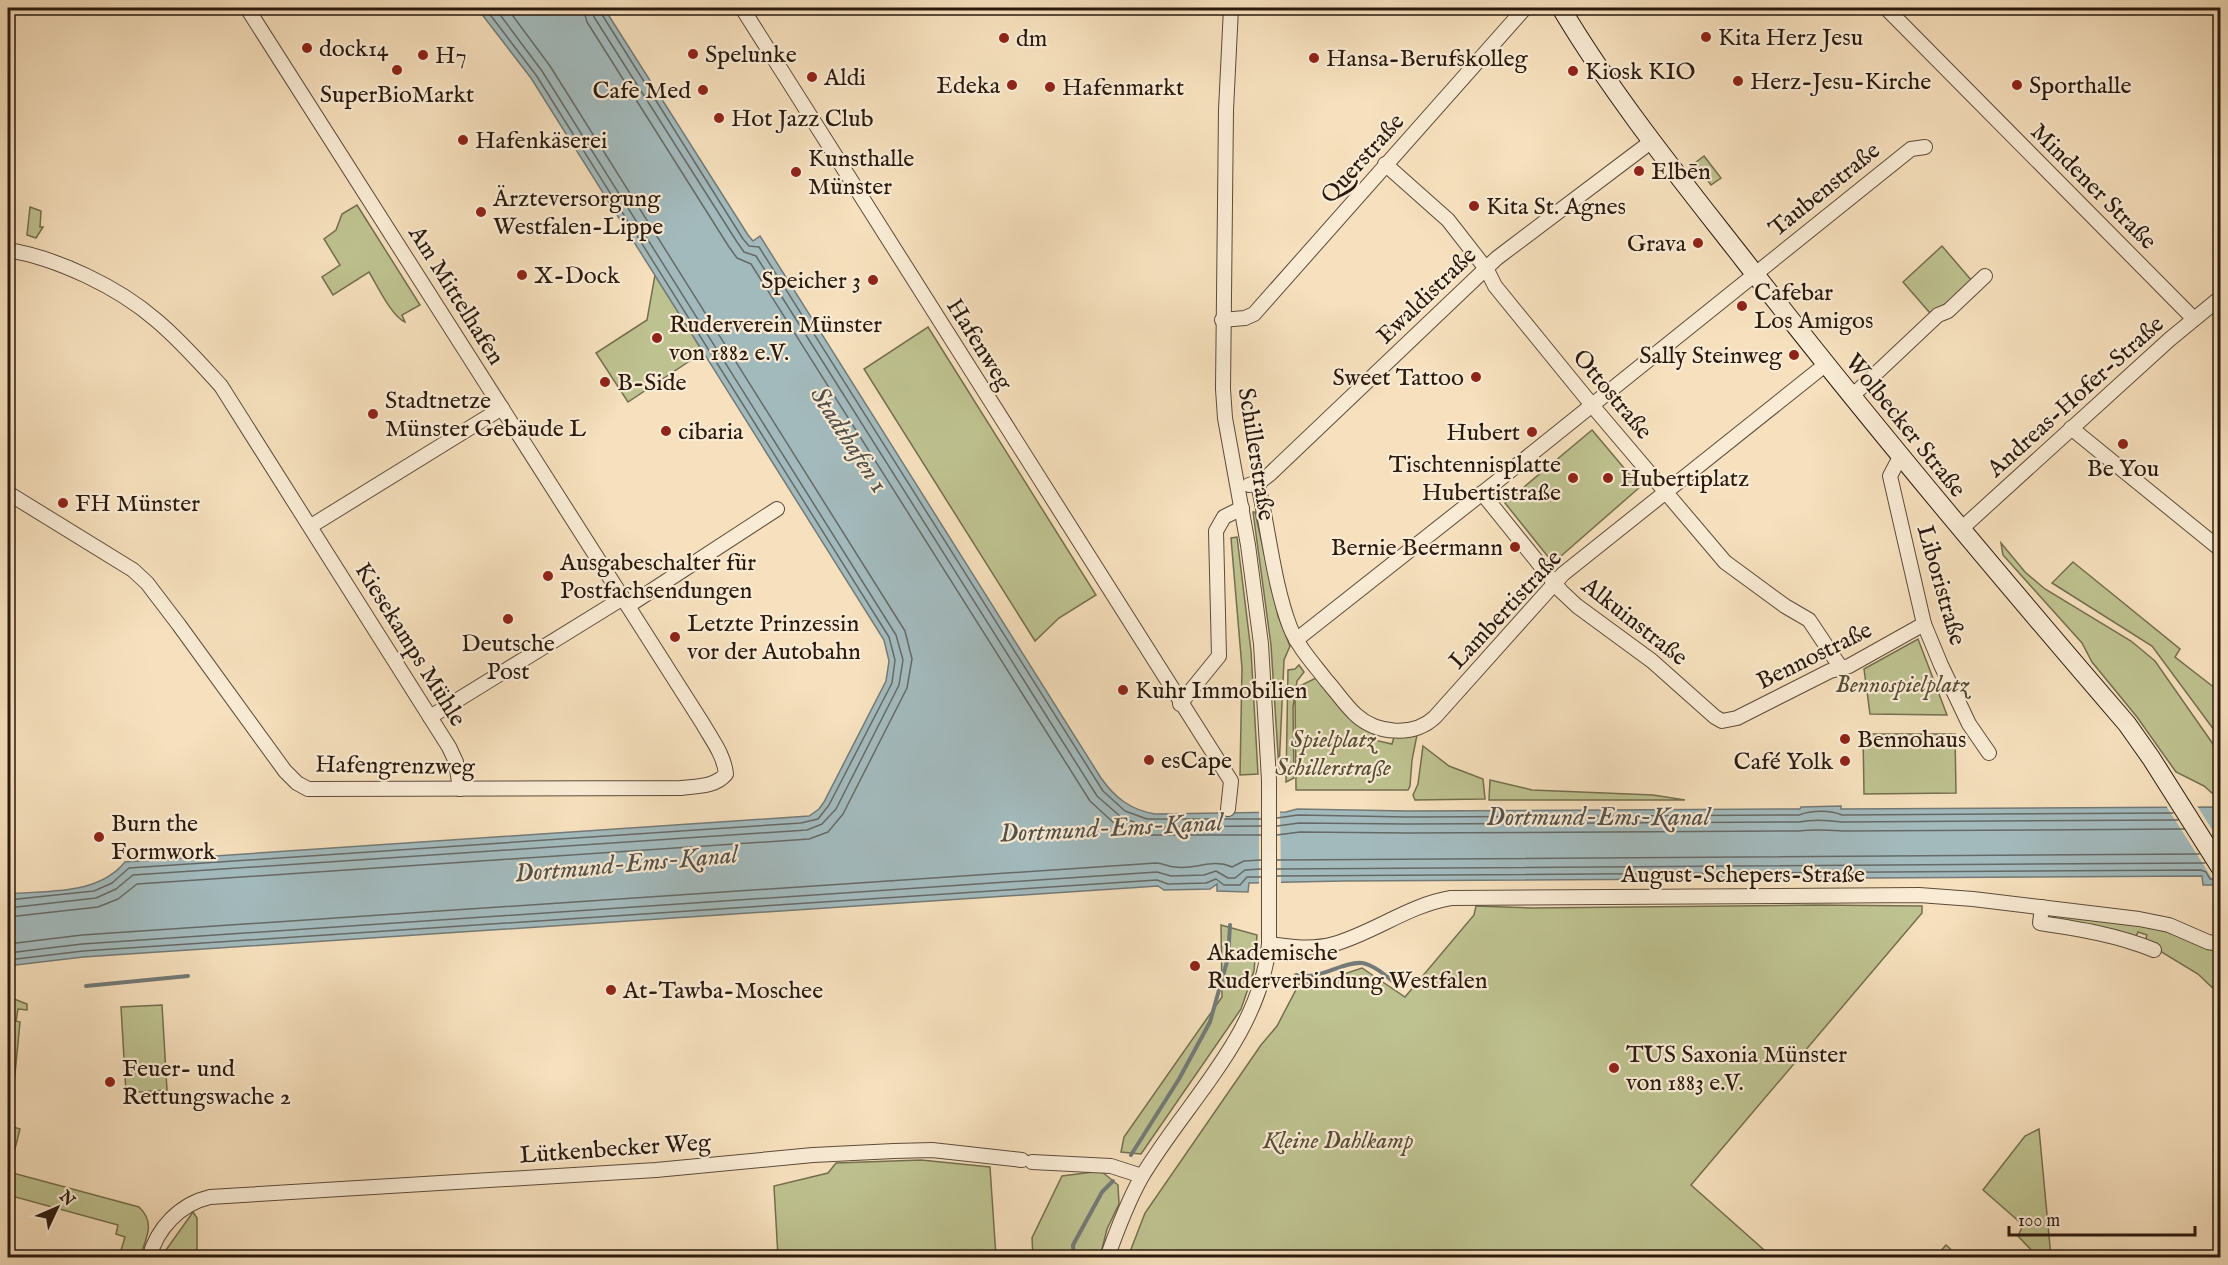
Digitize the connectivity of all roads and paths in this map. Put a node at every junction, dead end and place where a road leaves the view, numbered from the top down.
1 (247, 8) edge
2 (742, 8) edge
3 (1231, 8) edge
4 (1525, 8) edge
5 (1561, 8) edge
6 (1886, 8) edge
7 (1652, 141) junction
8 (1924, 147) dead end
9 (1385, 164) junction
10 (8, 250) edge
11 (1487, 270) junction
12 (1754, 273) junction
13 (1985, 276) dead end
14 (2220, 298) edge
15 (2194, 319) junction
16 (1222, 320) junction
17 (1825, 365) junction
18 (1851, 397) junction
19 (1591, 404) junction
20 (502, 408) junction
21 (2071, 428) junction
22 (1900, 457) junction
23 (1256, 483) junction
24 (1238, 488) junction
25 (1666, 492) junction
26 (8, 493) edge
27 (1482, 493) junction
28 (1242, 508) junction
29 (777, 509) dead end
30 (311, 526) junction
31 (1961, 529) junction
32 (2220, 549) edge
33 (1555, 584) junction
34 (625, 602) junction
35 (1924, 624) junction
36 (1296, 640) junction
37 (1841, 668) junction
38 (1180, 704) junction
39 (430, 717) junction
40 (1722, 721) joint
41 (1419, 728) joint
42 (1989, 753) dead end
43 (726, 774) joint
44 (460, 789) junction
45 (1228, 809) dead end
46 (2220, 867) edge
47 (2042, 907) junction
48 (1269, 944) junction
49 (2220, 944) edge
50 (2154, 950) dead end
51 (1142, 1176) junction
52 (149, 1257) edge
53 (1107, 1257) edge

1 - 20 street, Am Mittelhafen
2 - 38 street, Hafenweg
3 - 16 street, Schillerstraße
4 - 9 street, Querstraße
5 - 7 main road, Wolbecker Straße
6 - 15 street, Mindener Straße
7 - 11 street, Ewaldistraße
7 - 12 main road, Wolbecker Straße
8 - 12 street, Taubenstraße
9 - 11 street, Ottostraße
9 - 16 street, Querstraße
10 - 30 street, Kiesekamps Mühle
11 - 19 street, Ottostraße
11 - 23 street, Ewaldistraße
12 - 17 main road, Wolbecker Straße
12 - 19 street, Taubenstraße
13 - 18 street
14 - 15 street, Andreas-Hofer-Straße
15 - 21 street, Andreas-Hofer-Straße
16 - 24 street, Schillerstraße
17 - 18 main road, Wolbecker Straße
17 - 25 street, Lambertistraße
18 - 22 main road, Wolbecker Straße
19 - 25 street, Ottostraße
19 - 27 street, Taubenstraße
20 - 30 street
20 - 34 street, Am Mittelhafen
21 - 31 street, Andreas-Hofer-Straße
21 - 32 street
22 - 31 main road, Wolbecker Straße
22 - 35 street, Liboristraße
23 - 24 street, Ewaldistraße
23 - 36 street, Schillerstraße
24 - 28 street, Schillerstraße
25 - 33 street, Lambertistraße
25 - 37 street, Ottostraße
26 - 44 street, Hafengrenzweg
27 - 33 street, Alkuinstraße
27 - 36 street, Taubenstraße
28 - 38 street
28 - 48 street, Schillerstraße
29 - 34 street
30 - 39 street, Kiesekamps Mühle
31 - 46 main road, Wolbecker Straße
33 - 40 street, Alkuinstraße
33 - 41 street, Lambertistraße
34 - 39 street, Hafengrenzweg
34 - 43 street, Am Mittelhafen
35 - 37 street, Bennostraße
35 - 42 street, Liboristraße
36 - 41 street, Schillerstraße
37 - 40 street, Bennostraße
38 - 45 street, Hafenweg
39 - 44 street, Kiesekamps Mühle
43 - 44 street, Hafengrenzweg
47 - 48 street, August-Schepers-Straße
47 - 49 street, August-Schepers-Straße
47 - 50 street
48 - 51 street
51 - 52 street, Lütkenbecker Weg
51 - 53 street

